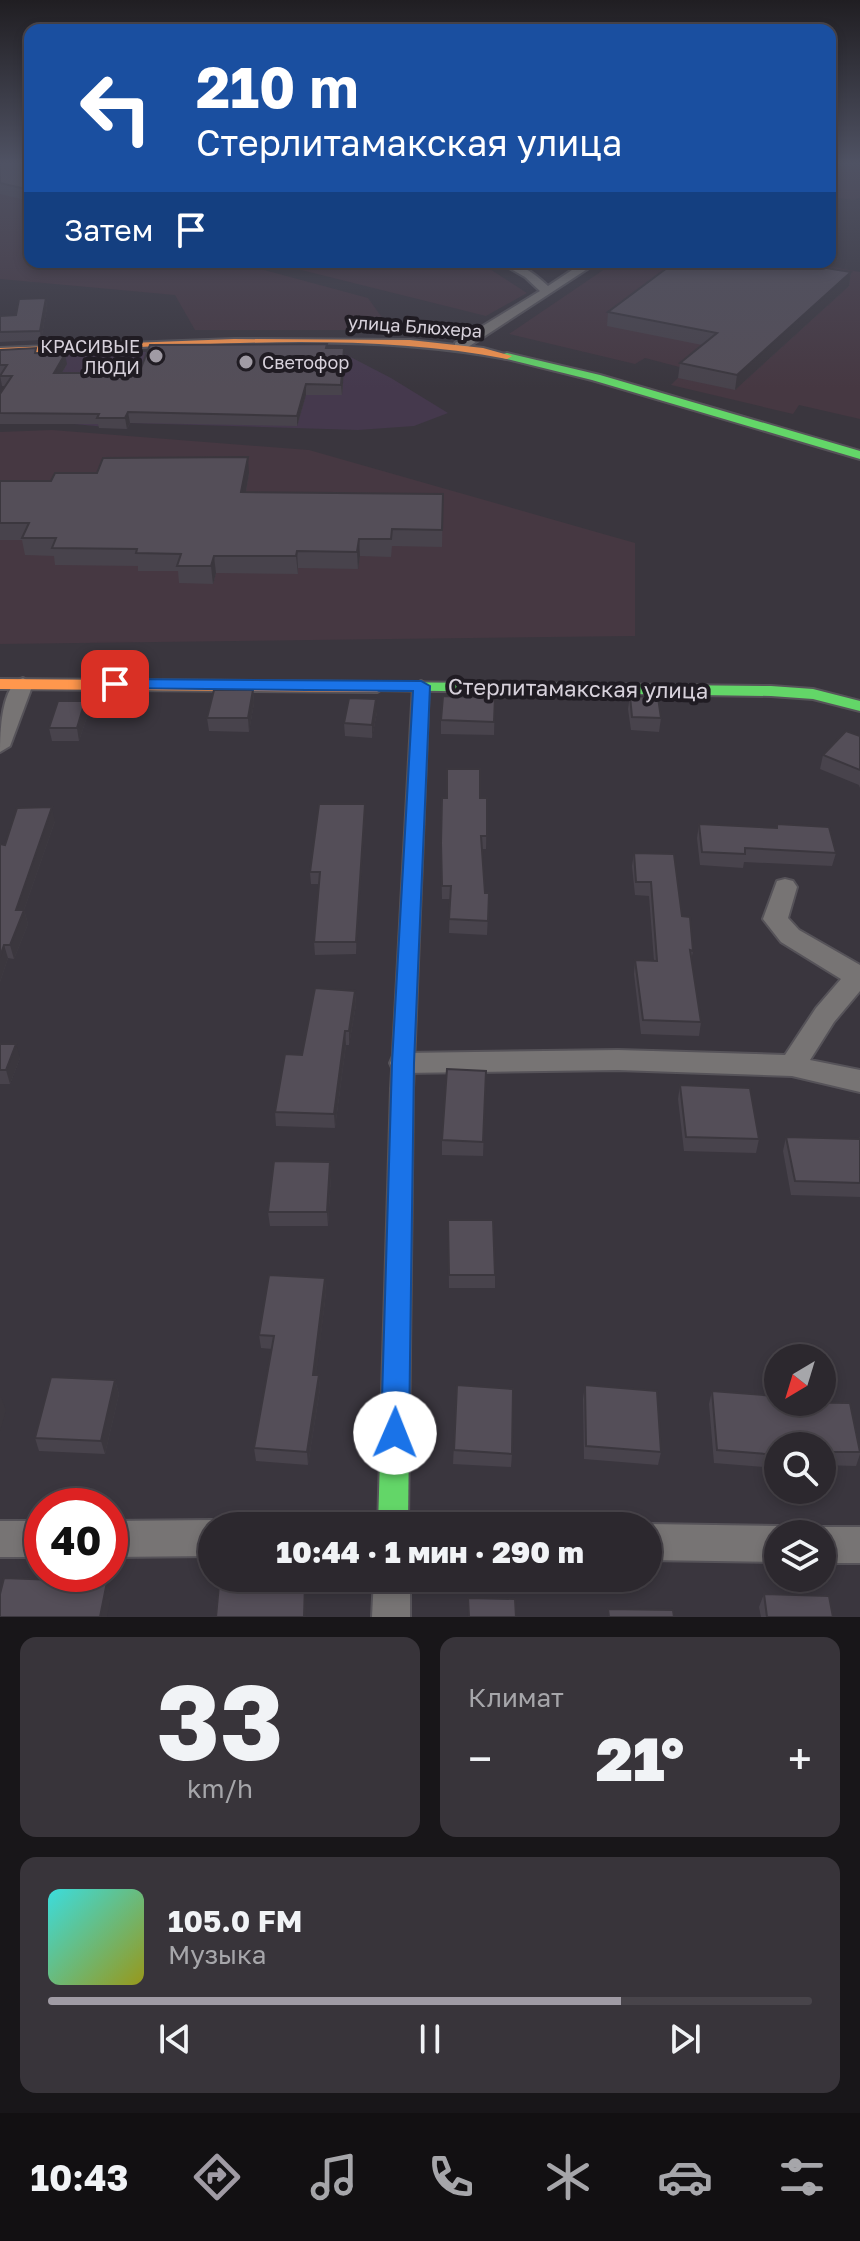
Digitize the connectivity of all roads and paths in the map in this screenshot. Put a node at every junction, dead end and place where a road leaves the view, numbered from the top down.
1 (516, 268) edge
2 (583, 268) edge
3 (547, 292) junction
4 (460, 346) junction
5 (0, 351) edge
6 (860, 455) edge
7 (0, 684) edge
8 (23, 684) junction
9 (421, 686) junction
10 (860, 706) edge
11 (0, 746) edge
12 (785, 887) dead end
13 (858, 976) edge
14 (403, 1063) junction
15 (792, 1066) junction
16 (860, 1081) edge
17 (393, 1512) edge
18 (198, 1538) edge
19 (0, 1539) edge
20 (24, 1539) edge
21 (128, 1539) edge
22 (662, 1542) edge
23 (764, 1544) edge
24 (836, 1545) edge
25 (860, 1545) edge
26 (392, 1592) edge
27 (391, 1617) edge

1 - 3 street
2 - 3 street
3 - 4 street
4 - 5 street, улица Блюхера
4 - 6 street, улица Блюхера
7 - 8 street, Стерлитамакская улица
8 - 9 street, Стерлитамакская улица
8 - 11 street
9 - 10 street, Стерлитамакская улица
9 - 14 street
12 - 13 street
13 - 15 street
14 - 15 street
14 - 17 street
15 - 16 street
18 - 21 street
19 - 20 street
22 - 23 street
24 - 25 street
26 - 27 street

